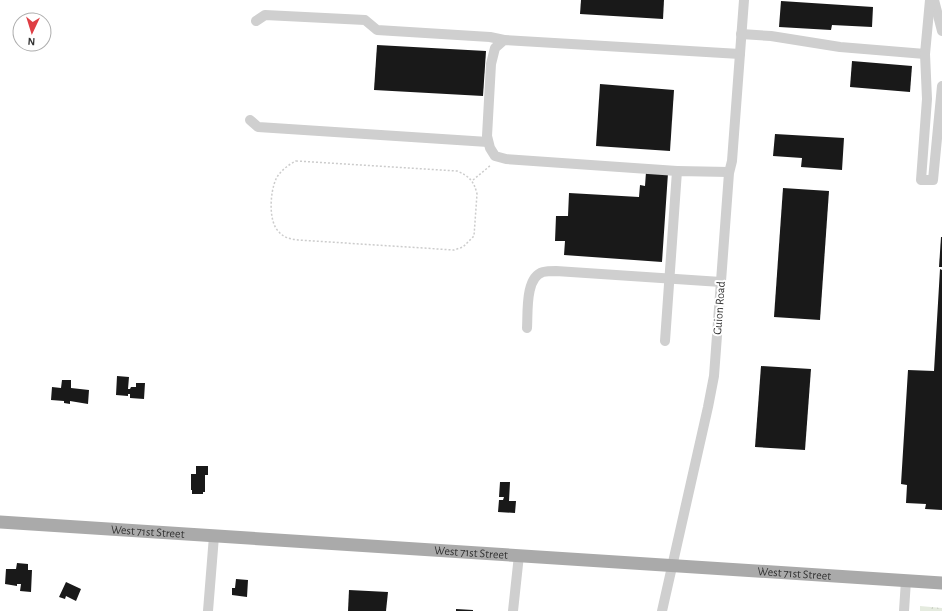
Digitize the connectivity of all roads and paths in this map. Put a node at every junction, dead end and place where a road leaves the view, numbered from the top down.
1 (744, 0) edge
2 (930, 0) edge
3 (934, 0) edge
4 (256, 21) dead end
5 (942, 31) edge
6 (741, 34) junction
7 (504, 40) junction
8 (740, 54) junction
9 (925, 54) junction
10 (942, 86) edge
11 (250, 120) dead end
12 (488, 142) junction
13 (500, 157) junction
14 (677, 171) junction
15 (729, 172) junction
16 (472, 181) junction
17 (669, 278) junction
18 (721, 282) junction
19 (527, 328) dead end
20 (665, 341) dead end
21 (0, 522) edge
22 (214, 536) junction
23 (519, 555) junction
24 (672, 565) junction
25 (906, 580) junction
26 (942, 583) edge
27 (208, 611) edge
28 (513, 611) edge
29 (662, 611) edge
30 (904, 611) edge

1 - 6 street, Guion Road
2 - 9 street
3 - 5 street
4 - 7 street
6 - 8 street, Guion Road
6 - 9 street
7 - 8 street
7 - 12 street
8 - 15 street, Guion Road
9 - 10 street
11 - 12 street
12 - 13 street
13 - 14 street
13 - 16 path
14 - 15 street
14 - 17 street
15 - 18 street, Guion Road
16 - 16 path
17 - 18 street
17 - 19 street
17 - 20 street
18 - 24 street, Guion Road
21 - 22 main road, West 71st Street
22 - 23 main road, West 71st Street
22 - 27 street
23 - 24 main road, West 71st Street
23 - 28 street
24 - 25 main road, West 71st Street
24 - 29 street, Guion Road
25 - 26 main road, West 71st Street
25 - 30 street

